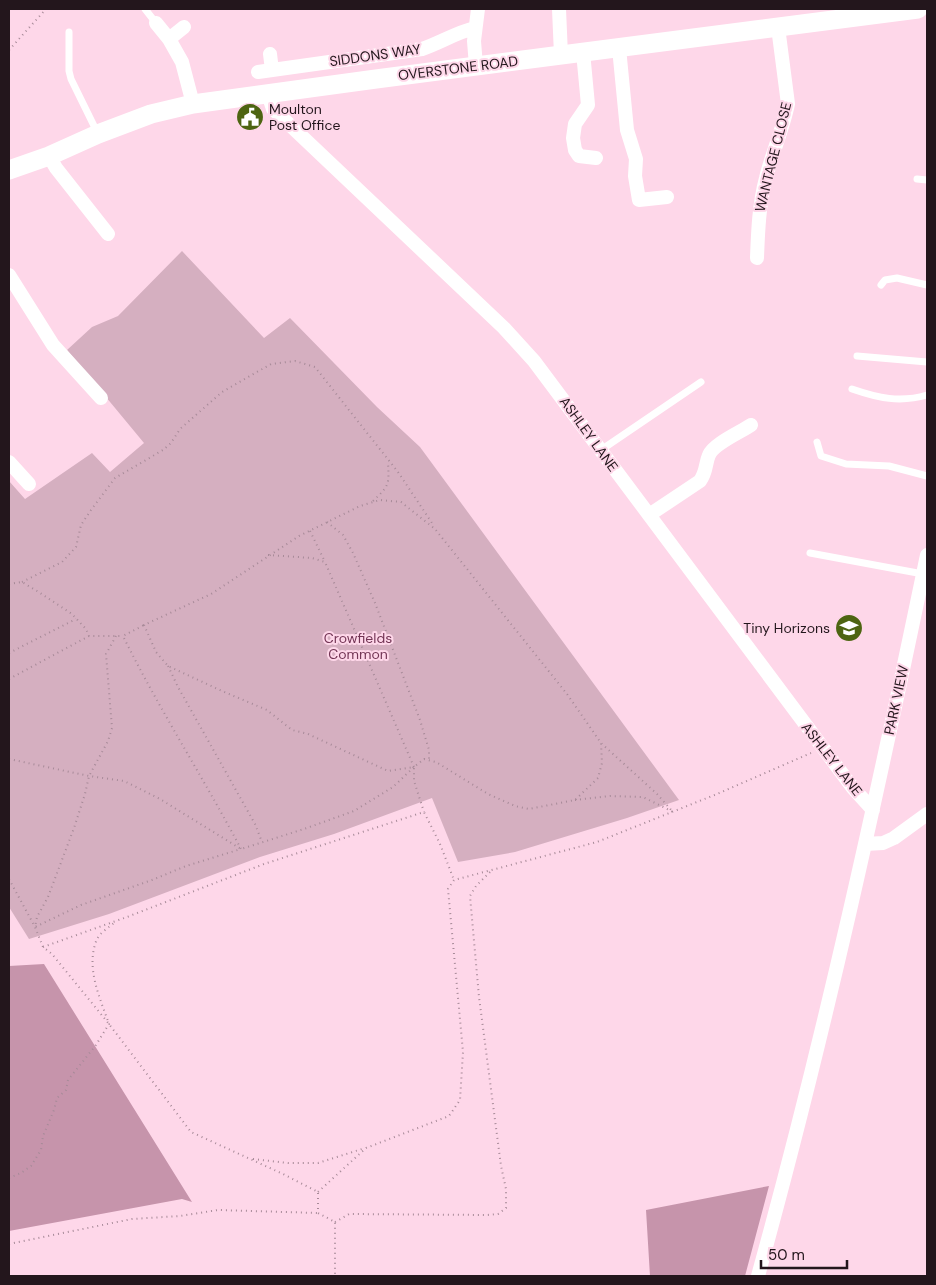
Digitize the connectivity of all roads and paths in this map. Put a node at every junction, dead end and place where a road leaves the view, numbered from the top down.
1 (46, 9) edge
2 (145, 9) edge
3 (478, 9) edge
4 (559, 9) edge
5 (918, 9) edge
6 (156, 23) joint
7 (184, 27) dead end
8 (778, 27) junction
9 (475, 28) junction
10 (69, 32) dead end
11 (169, 39) junction
12 (619, 48) junction
13 (9, 50) edge
14 (583, 52) junction
15 (270, 54) dead end
16 (561, 55) junction
17 (476, 66) junction
18 (272, 70) junction
19 (258, 72) dead end
20 (268, 94) junction
21 (193, 104) junction
22 (98, 134) junction
23 (49, 156) junction
24 (596, 158) dead end
25 (9, 170) edge
26 (917, 179) dead end
27 (927, 180) edge
28 (667, 197) dead end
29 (108, 234) dead end
30 (757, 258) dead end
31 (9, 275) edge
32 (881, 285) dead end
33 (927, 285) edge
34 (857, 356) dead end
35 (927, 362) edge
36 (702, 382) dead end
37 (852, 389) dead end
38 (927, 395) edge
39 (101, 398) dead end
40 (751, 425) dead end
41 (817, 442) dead end
42 (601, 450) junction
43 (388, 460) junction
44 (9, 462) edge
45 (927, 476) edge
46 (29, 484) dead end
47 (371, 503) junction
48 (649, 515) junction
49 (326, 522) junction
50 (435, 529) junction
51 (310, 530) junction
52 (810, 553) dead end
53 (268, 555) junction
54 (927, 555) edge
55 (325, 562) junction
56 (923, 574) junction
57 (22, 582) junction
58 (9, 584) edge
59 (76, 619) junction
60 (144, 625) junction
61 (89, 636) junction
62 (116, 636) junction
63 (123, 636) junction
64 (9, 653) edge
65 (168, 666) junction
66 (9, 679) edge
67 (601, 743) junction
68 (823, 748) junction
69 (9, 759) edge
70 (429, 760) junction
71 (414, 767) junction
72 (89, 776) junction
73 (576, 800) junction
74 (873, 810) junction
75 (424, 812) junction
76 (673, 812) junction
77 (927, 814) edge
78 (262, 842) junction
79 (865, 844) junction
80 (241, 849) junction
81 (492, 870) junction
82 (9, 879) edge
83 (454, 880) junction
84 (116, 921) junction
85 (35, 927) junction
86 (43, 947) junction
87 (109, 1024) junction
88 (366, 1148) junction
89 (250, 1159) junction
90 (9, 1178) edge
91 (318, 1192) junction
92 (318, 1213) junction
93 (335, 1222) junction
94 (9, 1244) edge
95 (335, 1276) edge
96 (758, 1276) edge

1 - 13 path
2 - 6 lane
3 - 9 street
4 - 16 street
5 - 8 street, OVERSTONE ROAD
6 - 11 street
7 - 11 street
8 - 12 street, OVERSTONE ROAD
8 - 30 street, WANTAGE CLOSE
9 - 17 street
9 - 18 street, SIDDONS WAY
10 - 22 lane
11 - 21 street
12 - 14 street, OVERSTONE ROAD
12 - 28 street
14 - 16 street, OVERSTONE ROAD
14 - 24 street
15 - 18 street
16 - 17 street, OVERSTONE ROAD
17 - 20 street, OVERSTONE ROAD
18 - 19 street, SIDDONS WAY
20 - 21 street, OVERSTONE ROAD
20 - 42 street, ASHLEY LANE
21 - 22 street, OVERSTONE ROAD
22 - 23 street, OVERSTONE ROAD
23 - 25 street, OVERSTONE ROAD
23 - 29 street
26 - 27 lane
31 - 39 street
32 - 33 lane
34 - 35 lane
36 - 42 lane
37 - 38 lane
40 - 48 street
41 - 45 lane
42 - 48 street, ASHLEY LANE
43 - 47 path
43 - 50 path
43 - 57 path
44 - 46 street
47 - 49 path
47 - 50 path
48 - 68 street, ASHLEY LANE
49 - 51 path
49 - 70 path
50 - 67 path
51 - 53 path
51 - 55 path
52 - 56 lane
53 - 55 path
53 - 60 path
54 - 56 street, PARK VIEW
55 - 71 path
56 - 74 street, PARK VIEW
57 - 58 path
57 - 59 path
59 - 61 path
59 - 64 path
60 - 63 path
60 - 65 path
61 - 62 path
61 - 66 path
62 - 63 path
62 - 72 path
63 - 80 path
65 - 71 path
65 - 78 path
67 - 73 path
67 - 76 path
68 - 74 street, ASHLEY LANE
68 - 76 path
69 - 72 path
70 - 71 path
70 - 73 path
71 - 75 path
71 - 78 path
72 - 80 path
72 - 85 path
73 - 76 path
74 - 79 street, PARK VIEW
75 - 83 path
75 - 84 path
76 - 81 path
77 - 79 street
78 - 80 path
79 - 96 street, PARK VIEW
80 - 85 path
81 - 83 path
81 - 93 path
82 - 85 path
83 - 88 path
84 - 86 path
84 - 87 path
85 - 86 path
86 - 87 path
87 - 89 path
87 - 90 path
88 - 89 path
88 - 91 path
89 - 91 path
91 - 92 path
92 - 93 path
92 - 94 path
93 - 95 path

